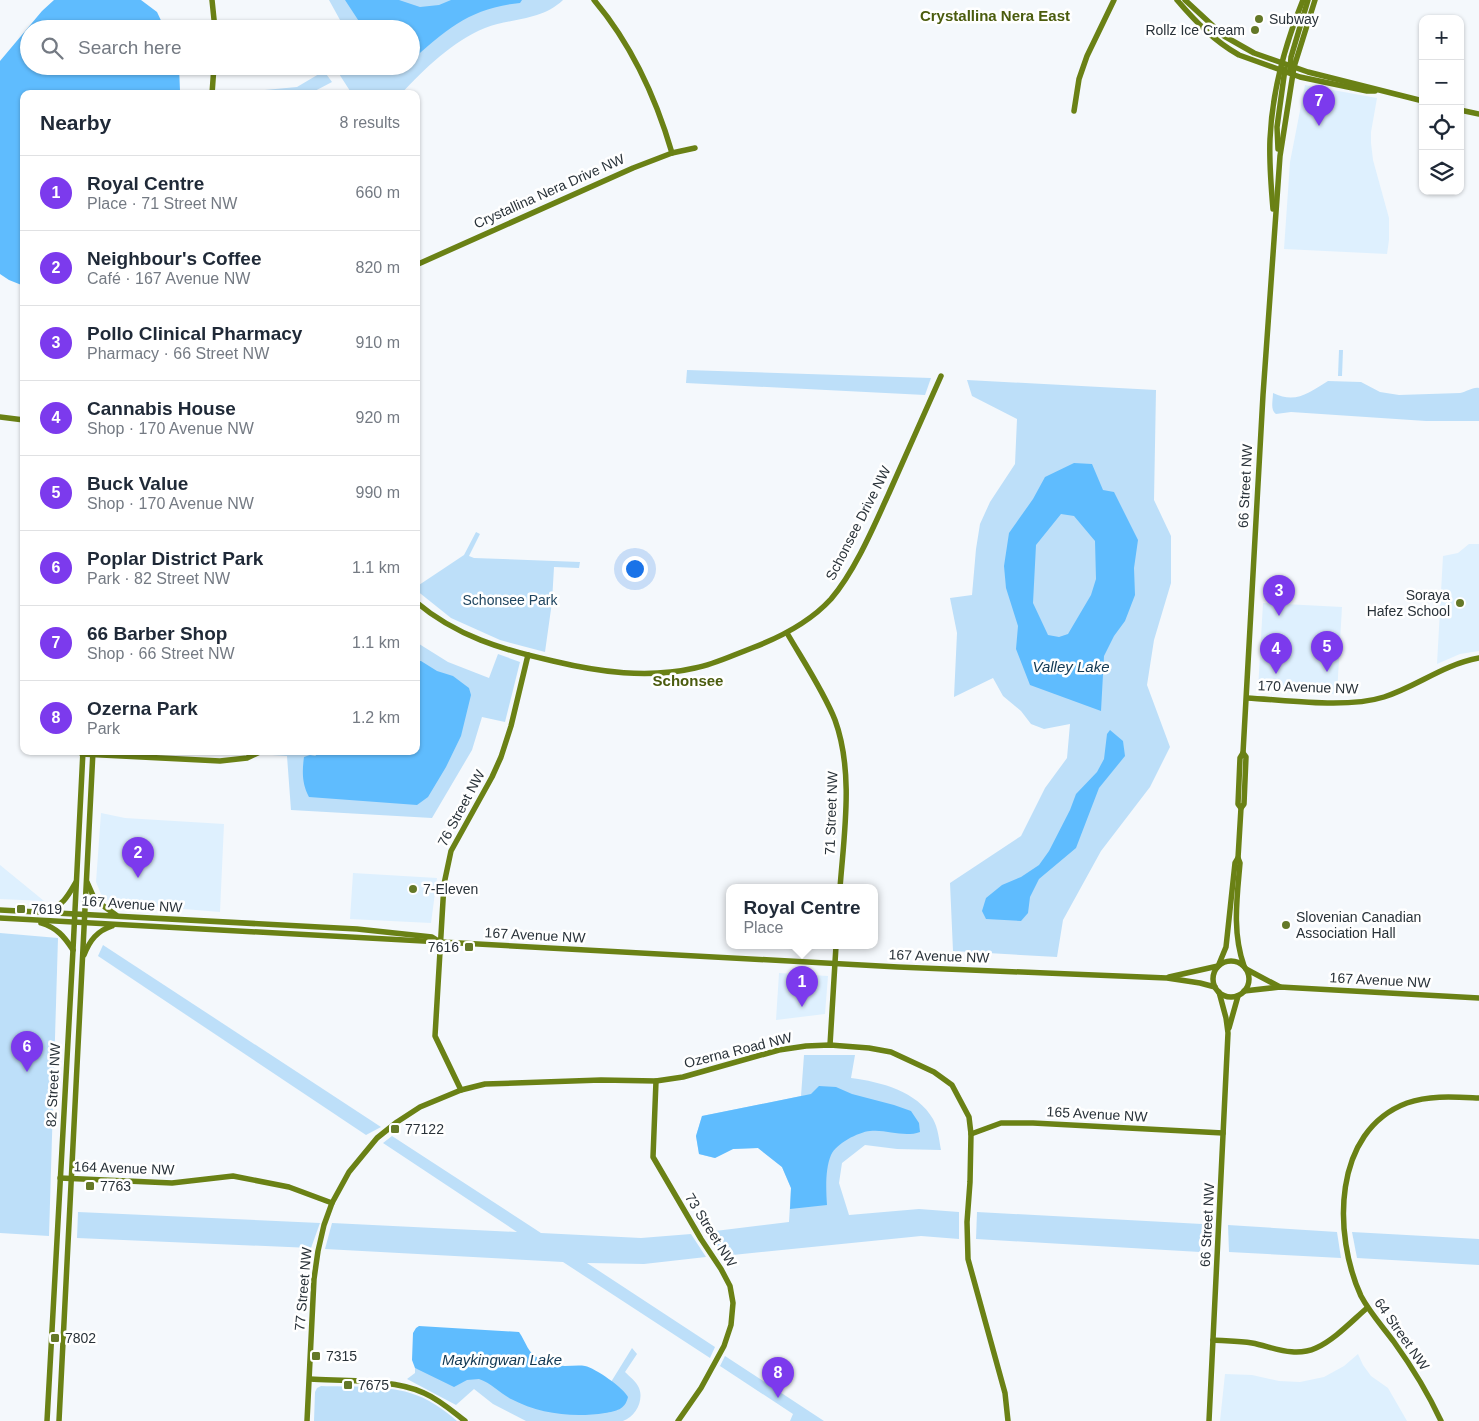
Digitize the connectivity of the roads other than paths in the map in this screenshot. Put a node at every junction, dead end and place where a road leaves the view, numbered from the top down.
1 (212, 0) edge
2 (594, 0) edge
3 (1114, 0) edge
4 (1177, 0) edge
5 (1185, 0) edge
6 (1303, 0) edge
7 (1308, 0) edge
8 (1315, 0) edge
9 (214, 20) edge
10 (1289, 65) junction
11 (1283, 72) junction
12 (213, 75) edge
13 (1293, 75) junction
14 (212, 90) edge
15 (1378, 91) junction
16 (1419, 100) edge
17 (1074, 111) dead end
18 (1464, 111) edge
19 (1479, 114) edge
20 (695, 148) dead end
21 (672, 153) junction
22 (1280, 158) junction
23 (1274, 221) junction
24 (420, 262) edge
25 (941, 376) dead end
26 (0, 417) edge
27 (20, 420) edge
28 (420, 605) edge
29 (786, 633) junction
30 (528, 656) junction
31 (1479, 658) edge
32 (1247, 698) junction
33 (83, 755) edge
34 (93, 755) edge
35 (125, 755) edge
36 (253, 755) edge
37 (1238, 858) junction
38 (86, 879) junction
39 (77, 880) junction
40 (840, 884) edge
41 (0, 910) edge
42 (38, 912) junction
43 (75, 913) junction
44 (84, 914) junction
45 (118, 916) junction
46 (0, 918) edge
47 (22, 920) junction
48 (75, 922) junction
49 (217, 922) junction
50 (84, 923) junction
51 (116, 925) junction
52 (217, 929) junction
53 (440, 942) junction
54 (836, 949) edge
55 (73, 950) junction
56 (82, 959) junction
57 (835, 964) junction
58 (1218, 965) junction
59 (1245, 967) junction
60 (1167, 978) junction
61 (1280, 987) junction
62 (1217, 990) junction
63 (1241, 994) junction
64 (1479, 998) edge
65 (1228, 1030) junction
66 (830, 1046) junction
67 (656, 1081) junction
68 (461, 1090) junction
69 (1479, 1098) edge
70 (420, 1107) joint
71 (1223, 1133) junction
72 (971, 1134) junction
73 (60, 1178) junction
74 (71, 1179) junction
75 (332, 1203) junction
76 (1367, 1308) junction
77 (52, 1319) junction
78 (64, 1320) junction
79 (1213, 1340) junction
80 (310, 1379) junction
81 (47, 1421) edge
82 (58, 1421) edge
83 (307, 1421) edge
84 (465, 1421) edge
85 (678, 1421) edge
86 (1008, 1421) edge
87 (1209, 1421) edge
88 (1441, 1421) edge

1 - 9 street
2 - 21 street
3 - 17 street
4 - 11 street
5 - 10 street
6 - 10 street, 66 Street NW
7 - 10 street
8 - 10 street, 66 Street NW
10 - 11 street, 66 Street NW
10 - 13 street, 66 Street NW
10 - 15 street
11 - 13 street
11 - 22 street
11 - 23 street, 66 Street NW
12 - 14 street
13 - 15 street
13 - 22 street, 66 Street NW
15 - 16 street
18 - 19 street
20 - 21 street, Crystallina Nera Drive NW
21 - 24 street, Crystallina Nera Drive NW
22 - 23 street, 66 Street NW
23 - 32 street, 66 Street NW
25 - 29 street, Schonsee Drive NW
26 - 27 street
28 - 30 street, Schonsee Drive NW
29 - 30 street, Schonsee Drive NW
29 - 40 street, 71 Street NW
30 - 53 street, 76 Street NW
31 - 32 street, 170 Avenue NW
32 - 37 street, 66 Street NW
33 - 39 street, 82 Street NW
34 - 38 street, 82 Street NW
35 - 36 street
37 - 58 street, 66 Street NW
37 - 59 street, 66 Street NW
38 - 44 street, 82 Street NW
38 - 45 street
39 - 42 street
39 - 43 street, 82 Street NW
41 - 42 street, 167 Avenue NW
42 - 43 street, 167 Avenue NW
43 - 44 street, 167 Avenue NW
43 - 48 street, 82 Street NW
44 - 45 street, 167 Avenue NW
44 - 50 street, 82 Street NW
45 - 49 street, 167 Avenue NW
46 - 47 street, 167 Avenue NW
47 - 48 street, 167 Avenue NW
47 - 55 street
48 - 50 street, 167 Avenue NW
48 - 55 street, 82 Street NW
49 - 52 street
49 - 53 street, 167 Avenue NW
50 - 51 street, 167 Avenue NW
50 - 56 street, 82 Street NW
51 - 52 street, 167 Avenue NW
51 - 56 street
52 - 53 street, 167 Avenue NW
53 - 57 street, 167 Avenue NW
53 - 68 street, 76 Street NW
54 - 57 street
55 - 73 street, 82 Street NW
56 - 74 street, 82 Street NW
57 - 60 street, 167 Avenue NW
57 - 66 street
58 - 59 street
58 - 60 street, 167 Avenue NW
58 - 62 street
59 - 61 street, 167 Avenue NW
59 - 63 street
60 - 62 street, 167 Avenue NW
61 - 63 street, 167 Avenue NW
61 - 64 street, 167 Avenue NW
62 - 63 street
62 - 65 street, 66 Street NW
63 - 65 street, 66 Street NW
65 - 71 street, 66 Street NW
66 - 67 street, Ozerna Road NW
66 - 72 street, Ozerna Road NW
67 - 68 street, Ozerna Road NW
67 - 85 street, 73 Street NW
68 - 70 street, Ozerna Road NW
69 - 76 street, 64 Street NW
70 - 75 street, 77 Street NW
71 - 72 street, 165 Avenue NW
71 - 79 street, 66 Street NW
72 - 86 street, Ozerna Road NW
73 - 74 street, 164 Avenue NW
73 - 77 street, 82 Street NW
74 - 75 street, 164 Avenue NW
74 - 78 street, 82 Street NW
75 - 80 street, 77 Street NW
76 - 79 street
76 - 88 street, 64 Street NW
77 - 78 street
77 - 81 street, 82 Street NW
78 - 82 street, 82 Street NW
79 - 87 street, 66 Street NW
80 - 83 street, 77 Street NW
80 - 84 street

